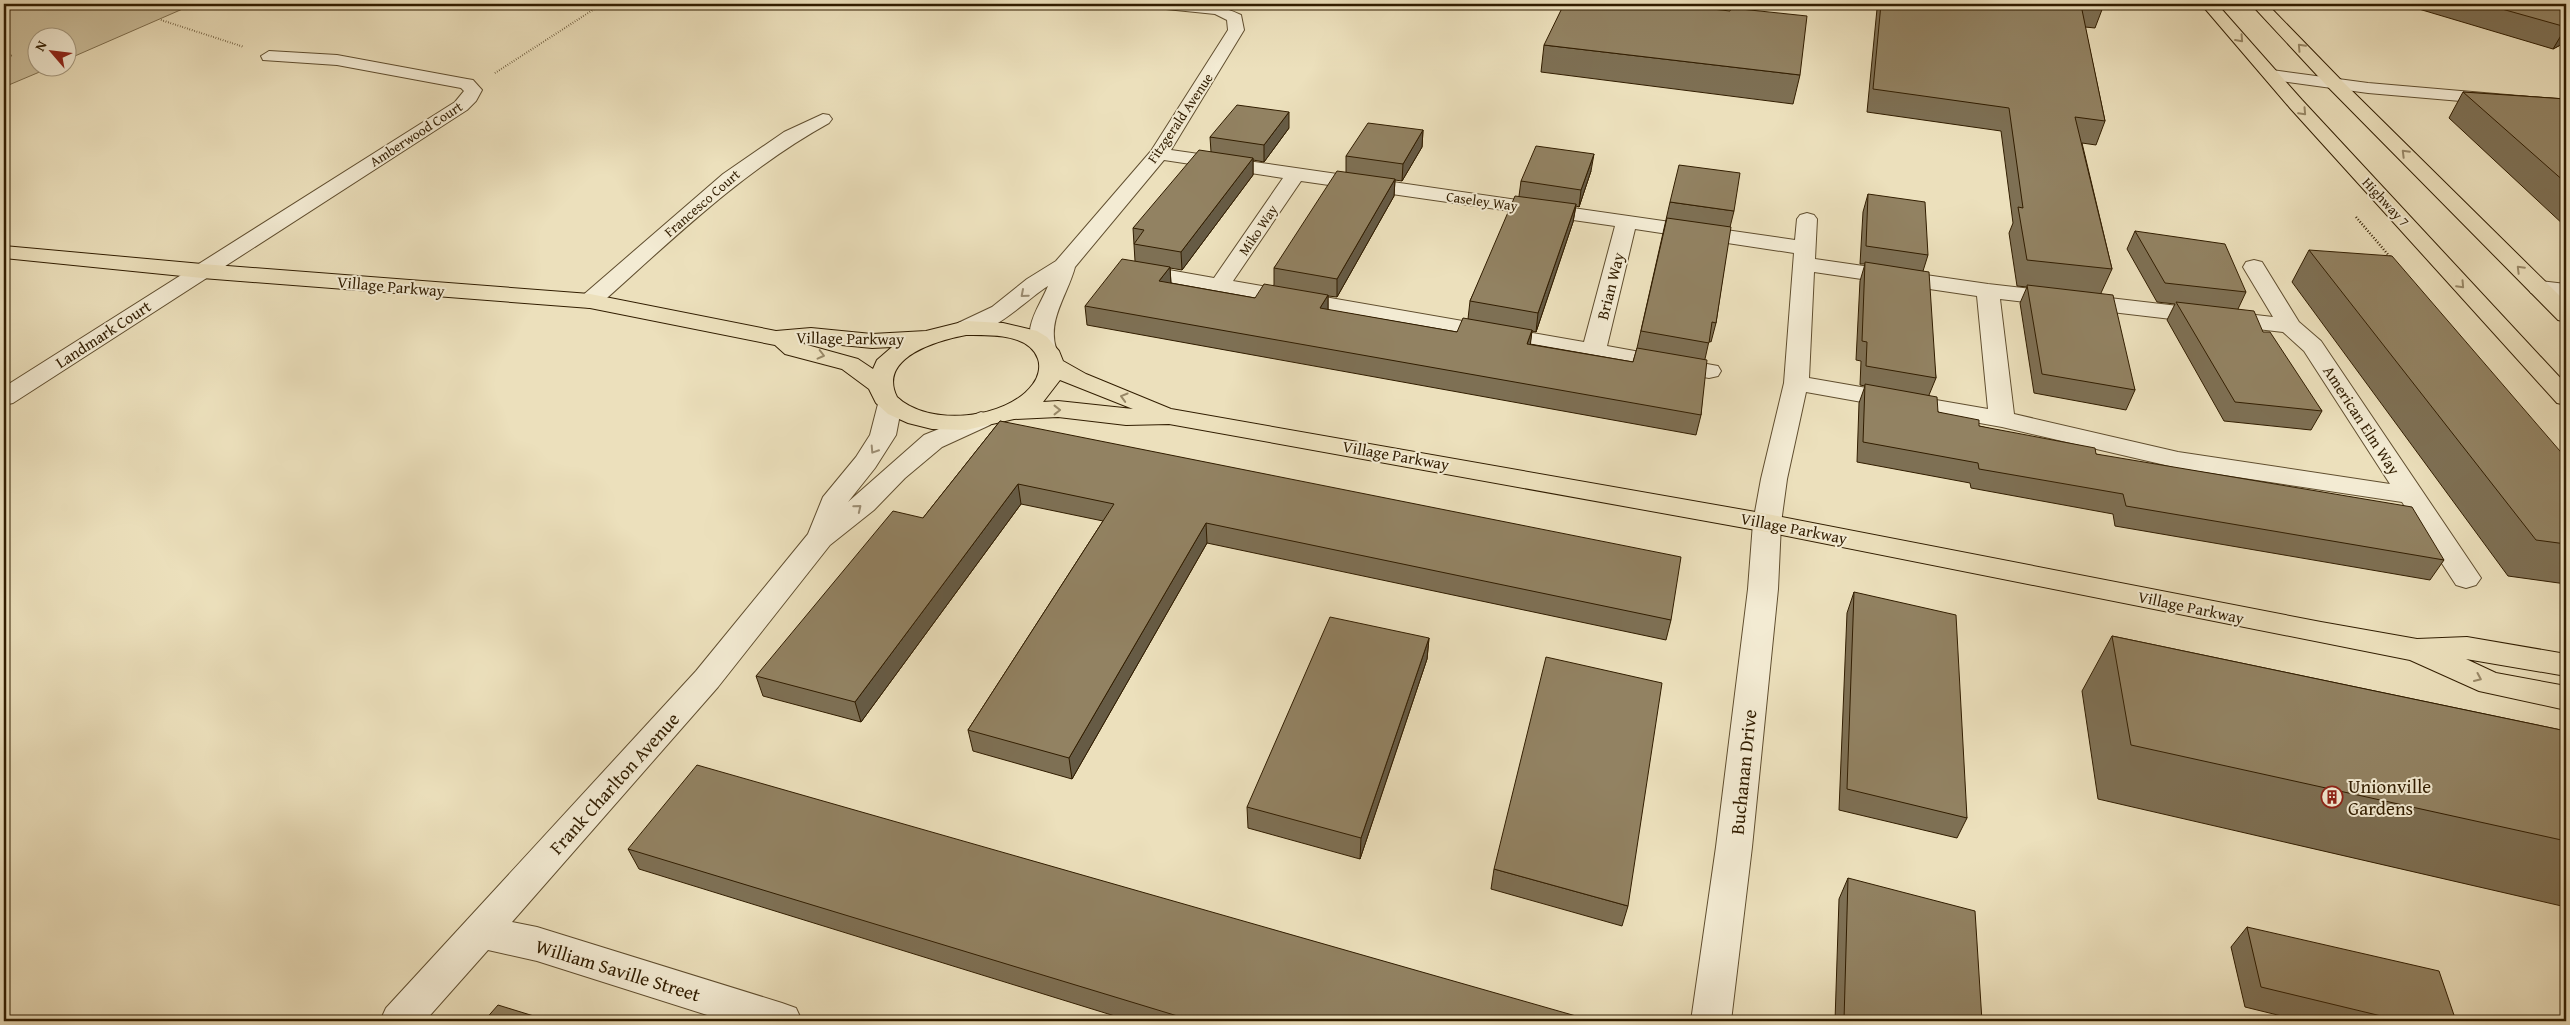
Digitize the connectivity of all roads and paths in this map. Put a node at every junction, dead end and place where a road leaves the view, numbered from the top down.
1 (602, 4) edge
2 (1166, 4) edge
3 (2209, 4) edge
4 (2259, 4) edge
5 (161, 20) dead end
6 (13, 54) dead end
7 (269, 56) joint
8 (4, 58) edge
9 (2272, 75) junction
10 (2334, 83) junction
11 (473, 90) junction
12 (2566, 105) edge
13 (823, 119) dead end
14 (1159, 154) junction
15 (1296, 174) junction
16 (2351, 212) dead end
17 (1807, 219) dead end
18 (1626, 222) junction
19 (4, 252) edge
20 (1805, 256) junction
21 (2393, 260) edge
22 (1064, 266) junction
23 (2254, 267) dead end
24 (1124, 269) edge
25 (202, 270) junction
26 (1220, 285) junction
27 (2539, 288) junction
28 (1988, 291) junction
29 (2566, 291) edge
30 (590, 301) junction
31 (2566, 316) edge
32 (2290, 326) junction
33 (966, 328) junction
34 (776, 338) junction
35 (924, 338) junction
36 (1594, 351) junction
37 (1048, 356) junction
38 (1710, 371) dead end
39 (1796, 383) junction
40 (885, 395) junction
41 (4, 398) edge
42 (2566, 398) edge
43 (1008, 412) junction
44 (1169, 416) junction
45 (2002, 419) junction
46 (981, 420) junction
47 (2410, 494) junction
48 (1767, 523) junction
49 (820, 538) junction
50 (2466, 578) dead end
51 (2417, 650) junction
52 (2566, 665) edge
53 (2566, 698) edge
54 (481, 932) junction
55 (400, 1021) edge
56 (782, 1021) edge
57 (1711, 1021) edge

1 - 11 path
2 - 14 street, Fitzgerald Avenue
3 -> 9 main road, Highway 7
10 -> 4 main road
5 - 7 path
6 - 8 path
7 - 11 street, Amberwood Court
9 - 10 street
9 -> 42 main road, Highway 7
10 - 12 street
27 -> 10 main road
11 - 25 street, Amberwood Court
13 - 30 street, Francesco Court
14 - 15 street, Caseley Way
14 - 22 street, Fitzgerald Avenue
15 - 18 street, Caseley Way
15 - 26 street, Miko Way
16 - 21 path
17 - 20 street, Buchanan Drive
18 - 20 street, Caseley Way
18 - 36 street, Brian Way
19 - 25 main road, Village Parkway
20 - 28 street, Caseley Way
20 - 39 street, Buchanan Drive
22 -> 33 street, Fitzgerald Avenue
22 - 37 street, Fitzgerald Avenue
23 - 32 street, American Elm Way
24 - 26 street
25 - 30 main road, Village Parkway
25 - 41 street, Landmark Court
26 - 36 street
27 - 29 street
27 - 31 main road
28 - 32 street, Caseley Way
28 - 45 street
30 - 34 main road, Village Parkway
32 - 47 street, American Elm Way
33 - 35 main road
33 - 37 main road
34 - 35 main road, Village Parkway
34 -> 40 main road, Village Parkway
35 - 40 main road
36 - 38 street
37 - 43 main road
44 -> 37 main road, Village Parkway
39 - 45 street
39 - 48 street, Buchanan Drive
40 - 46 main road
40 -> 49 street, Frank Charlton Avenue
43 -> 44 main road, Village Parkway
43 - 46 main road
44 - 48 main road, Village Parkway
45 - 47 street
49 -> 46 street, Frank Charlton Avenue
47 - 50 street, American Elm Way
48 - 51 main road, Village Parkway
48 - 57 street, Buchanan Drive
49 - 54 street, Frank Charlton Avenue
51 - 52 main road, Village Parkway
51 -> 53 main road, Village Parkway
54 - 55 street, Frank Charlton Avenue
54 - 56 street, William Saville Street

